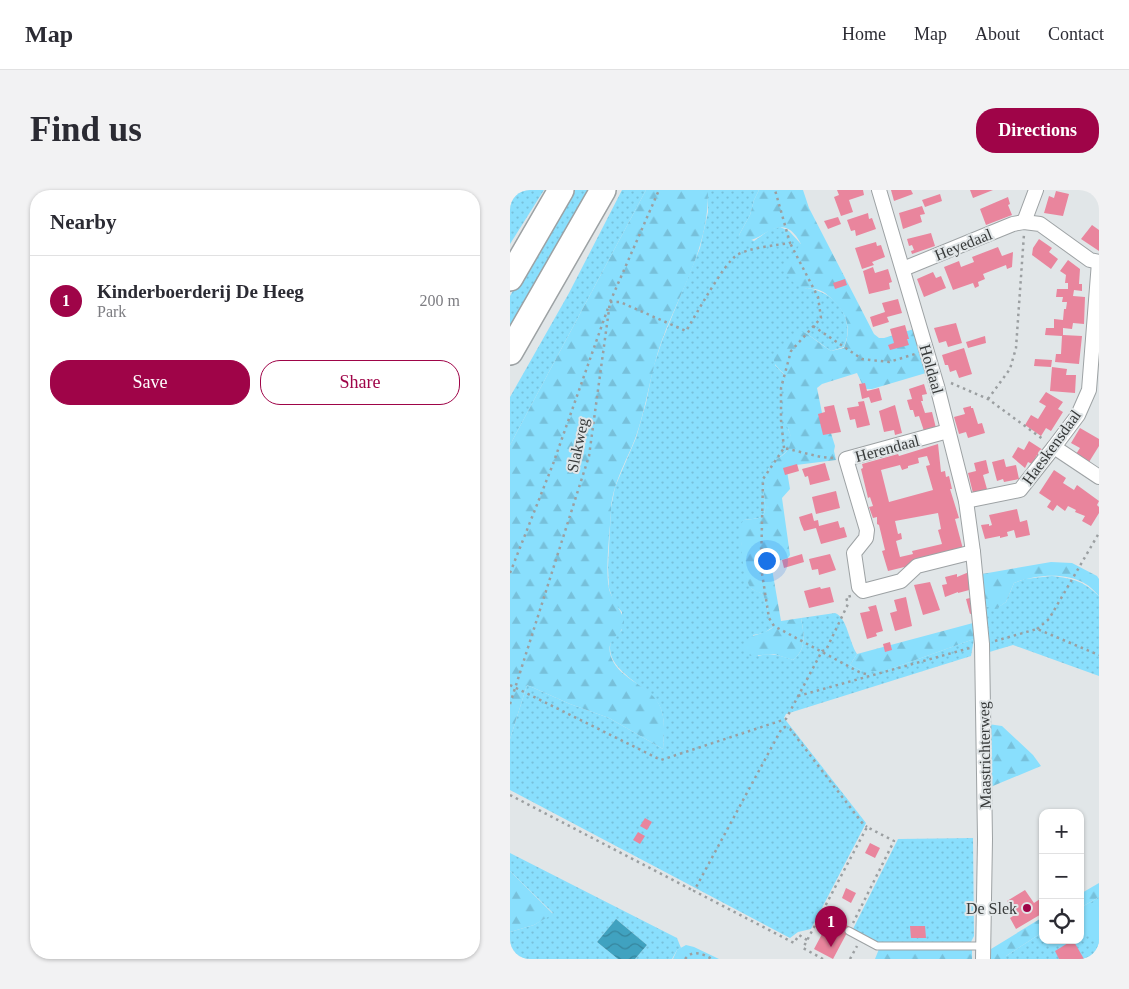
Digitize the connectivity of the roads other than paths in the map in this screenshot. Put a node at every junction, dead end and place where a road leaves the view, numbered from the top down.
1 (561, 190) edge
2 (603, 190) edge
3 (879, 190) edge
4 (1025, 190) edge
5 (1034, 196) edge
6 (1024, 222) junction
7 (1099, 262) edge
8 (903, 269) junction
9 (510, 278) edge
10 (510, 352) edge
11 (948, 431) junction
12 (1054, 447) junction
13 (1099, 477) edge
14 (966, 501) junction
15 (973, 552) junction
16 (849, 931) road end
17 (983, 953) edge

1 - 9 highway
2 - 10 highway
3 - 8 street, Holdaal
4 - 5 street
5 - 6 street
6 - 7 street
6 - 8 street, Heyedaal
7 - 12 street, Haeskensdaal
8 - 11 street, Holdaal
11 - 14 street, Holdaal
11 - 15 street, Herendaal
12 - 13 street
12 - 14 street, Haeskensdaal
14 - 15 street, Holdaal
15 - 17 street, Maastrichterweg
16 - 17 lane

